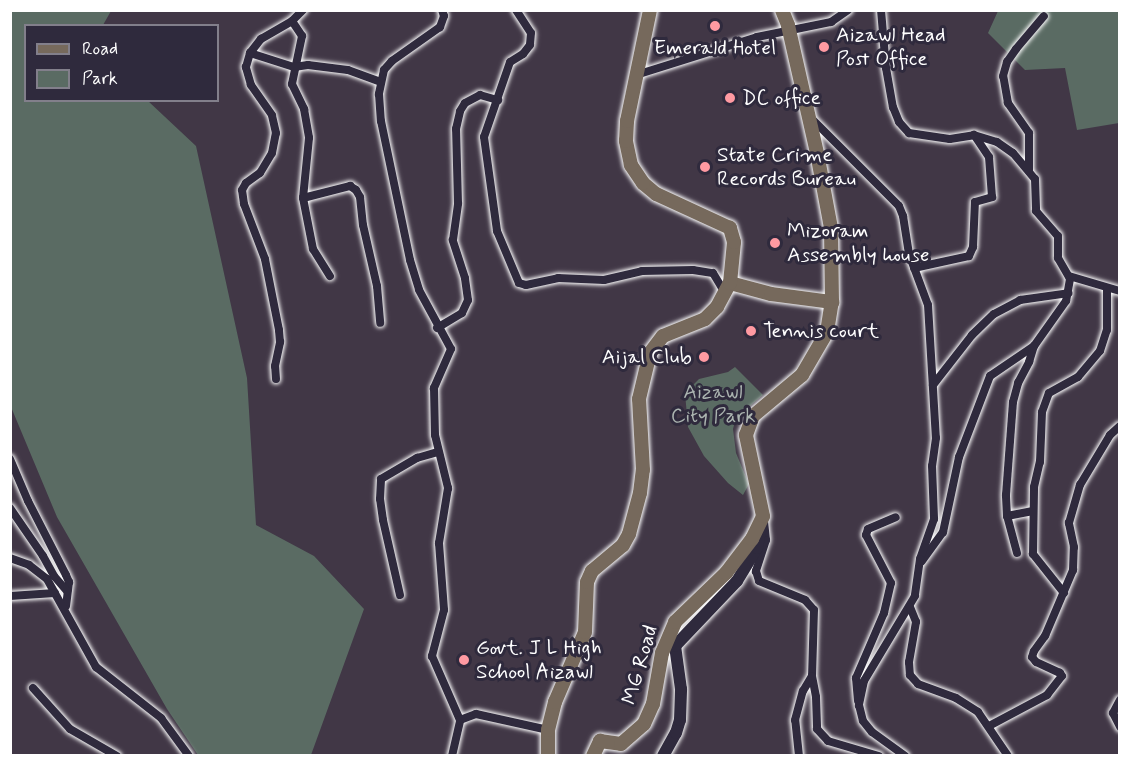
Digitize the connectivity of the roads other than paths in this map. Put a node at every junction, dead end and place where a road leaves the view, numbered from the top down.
1 (303, 10) edge
2 (442, 10) edge
3 (516, 10) edge
4 (650, 10) edge
5 (782, 10) edge
6 (848, 10) edge
7 (880, 10) edge
8 (1044, 16) dead end
9 (292, 21) junction
10 (789, 31) junction
11 (250, 53) junction
12 (294, 67) junction
13 (636, 75) junction
14 (381, 82) junction
15 (498, 100) junction
16 (806, 114) junction
17 (975, 135) junction
18 (1029, 171) junction
19 (303, 198) junction
20 (914, 268) junction
21 (330, 276) dead end
22 (1069, 276) junction
23 (727, 288) junction
24 (1107, 289) junction
25 (1119, 291) edge
26 (1069, 293) junction
27 (832, 302) junction
28 (380, 323) dead end
29 (437, 328) junction
30 (1034, 346) junction
31 (276, 379) dead end
32 (933, 385) junction
33 (1119, 426) edge
34 (438, 452) junction
35 (10, 459) edge
36 (10, 508) edge
37 (1032, 511) junction
38 (763, 516) junction
39 (1007, 516) junction
40 (897, 517) dead end
41 (1017, 553) dead end
42 (10, 558) edge
43 (920, 563) junction
44 (67, 591) junction
45 (55, 593) junction
46 (1064, 593) junction
47 (400, 595) dead end
48 (10, 596) edge
49 (910, 607) junction
50 (66, 610) junction
51 (812, 676) junction
52 (33, 688) dead end
53 (1119, 700) edge
54 (859, 705) junction
55 (460, 720) junction
56 (989, 726) junction
57 (1119, 727) edge
58 (548, 730) junction
59 (117, 756) edge
60 (189, 756) edge
61 (452, 756) edge
62 (548, 756) edge
63 (593, 756) edge
64 (663, 756) edge
65 (798, 756) edge
66 (879, 756) edge
67 (905, 756) edge
68 (1008, 756) edge

1 - 9 street
2 - 14 street
3 - 15 street
4 - 13 main road
5 - 10 main road
6 - 10 street
7 - 17 street
8 - 18 street
9 - 11 street
9 - 12 street
10 - 13 street
10 - 16 main road
11 - 12 street
11 - 31 street
12 - 14 street
12 - 19 street
13 - 23 main road
14 - 29 street
15 - 23 street
15 - 29 street
16 - 20 street
16 - 27 main road
17 - 18 street
17 - 20 street
18 - 22 street
19 - 21 street
19 - 28 street
20 - 32 street
22 - 24 street
22 - 26 street
23 - 27 main road
23 - 58 main road
24 - 25 street
24 - 37 street
26 - 30 street
26 - 32 street
27 - 38 main road
29 - 34 street
30 - 39 street
30 - 43 street
32 - 43 street
33 - 46 street
34 - 47 street
34 - 55 street
35 - 44 street
36 - 44 street
37 - 39 street
37 - 46 street
38 - 51 street
38 - 63 main road, MG Road
38 - 64 main road
39 - 41 street
40 - 54 street
42 - 45 street
43 - 49 street
44 - 50 street
45 - 48 street
45 - 50 street
46 - 56 street
49 - 54 street
49 - 56 street
50 - 60 street
51 - 65 street
51 - 66 street
52 - 59 street
53 - 57 street
54 - 67 street
55 - 58 street
55 - 61 street
56 - 68 street
58 - 62 main road

